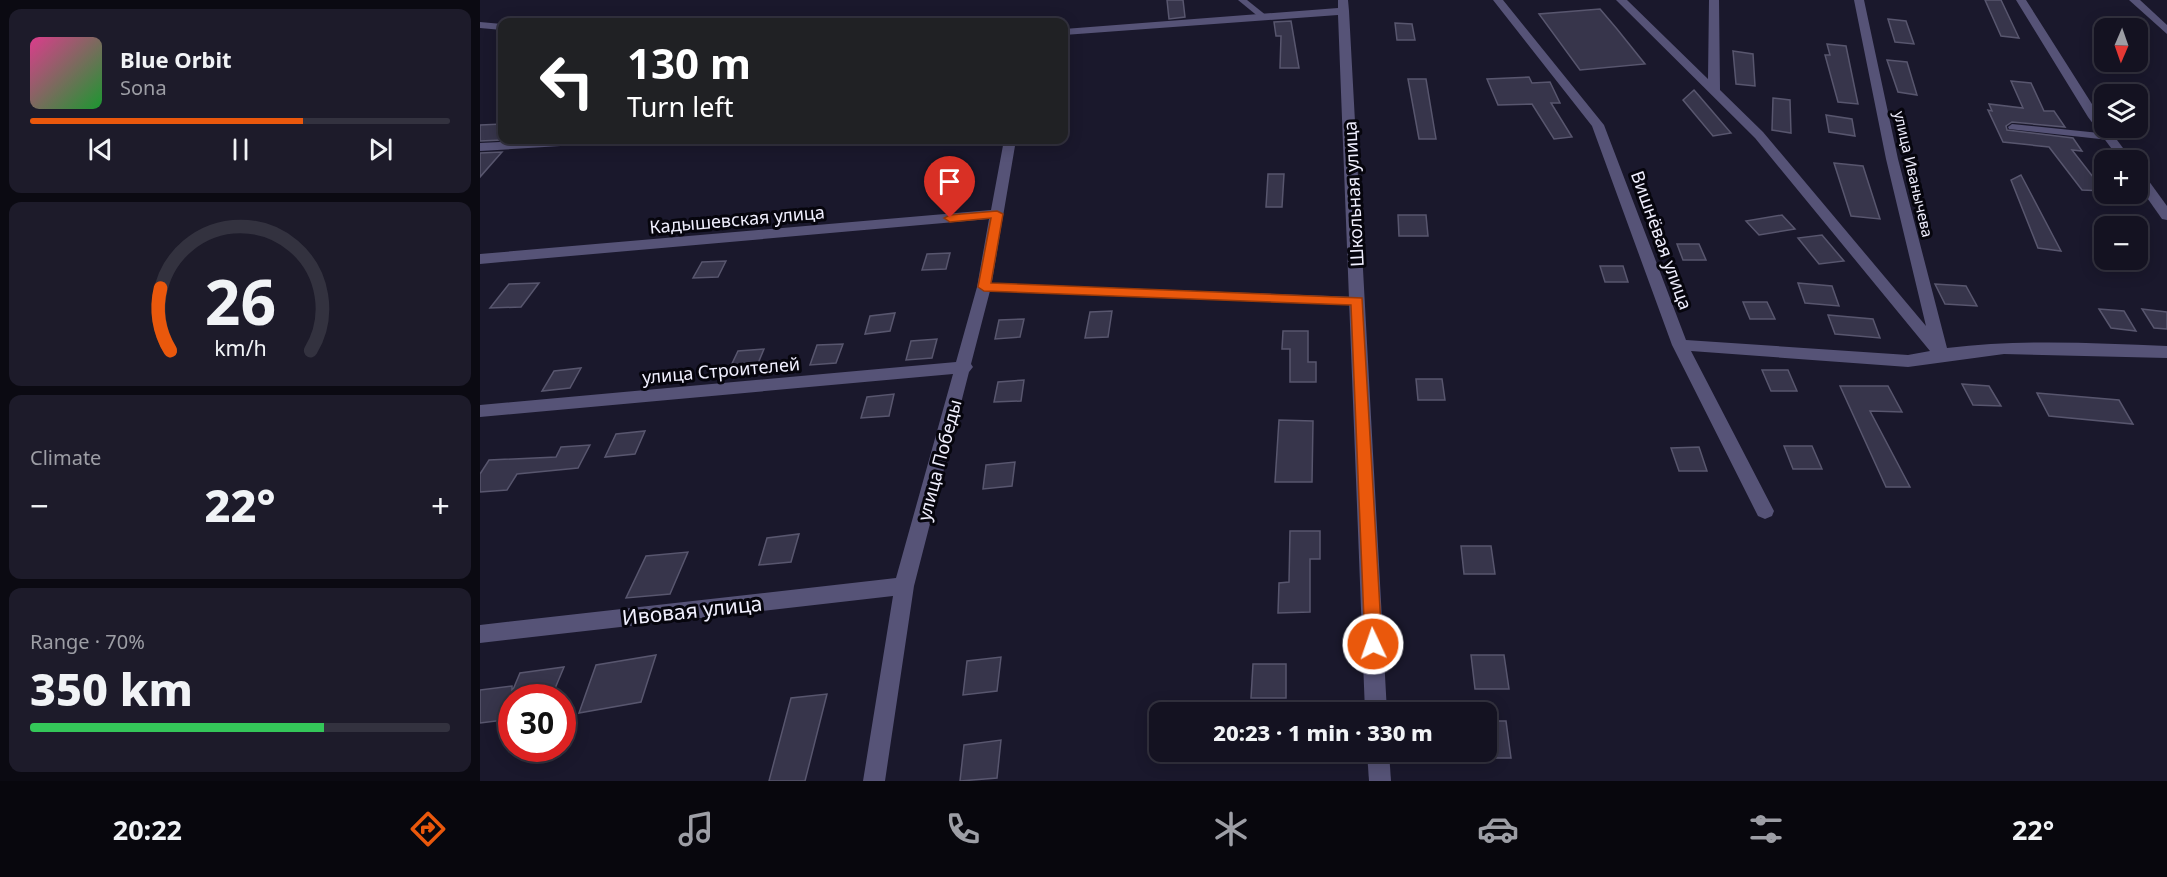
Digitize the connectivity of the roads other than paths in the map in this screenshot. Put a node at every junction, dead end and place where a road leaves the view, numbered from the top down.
1 (1242, 0) edge
2 (1498, 0) edge
3 (1621, 0) edge
4 (1714, 0) edge
5 (1859, 0) edge
6 (2021, 0) edge
7 (2134, 0) edge
8 (1344, 5) edge
9 (1263, 16) junction
10 (480, 25) edge
11 (498, 27) edge
12 (2167, 31) edge
13 (1068, 32) edge
14 (1714, 90) junction
15 (2094, 114) edge
16 (2012, 127) dead end
17 (2094, 135) edge
18 (528, 144) edge
19 (1009, 144) edge
20 (480, 147) edge
21 (2148, 190) edge
22 (997, 214) junction
23 (2167, 216) edge
24 (480, 259) edge
25 (984, 287) junction
26 (1358, 301) junction
27 (1680, 345) junction
28 (2167, 352) edge
29 (1941, 354) junction
30 (965, 367) junction
31 (480, 411) edge
32 (1765, 511) dead end
33 (904, 586) junction
34 (480, 634) edge
35 (1376, 702) edge
36 (1379, 762) edge
37 (874, 781) edge
38 (1380, 781) edge

1 - 9 lane
2 - 27 street, Вишнёвая улица
3 - 14 street
4 - 14 street
5 - 29 street, улица Иванычева
6 - 15 street
7 - 12 street
8 - 9 street
8 - 26 street, Школьная улица
9 - 13 street
10 - 11 street
14 - 29 street
16 - 17 lane
18 - 20 street
19 - 22 street, улица Победы
21 - 23 street
22 - 24 street, Кадышевская улица
22 - 25 street, улица Победы
25 - 26 lane
25 - 30 street, улица Победы
26 - 35 street, Школьная улица
27 - 29 street
27 - 32 street, Вишнёвая улица
28 - 29 street
30 - 31 street, улица Строителей
30 - 33 street, улица Победы
33 - 34 street, Ивовая улица
33 - 37 street, улица Победы
36 - 38 street

